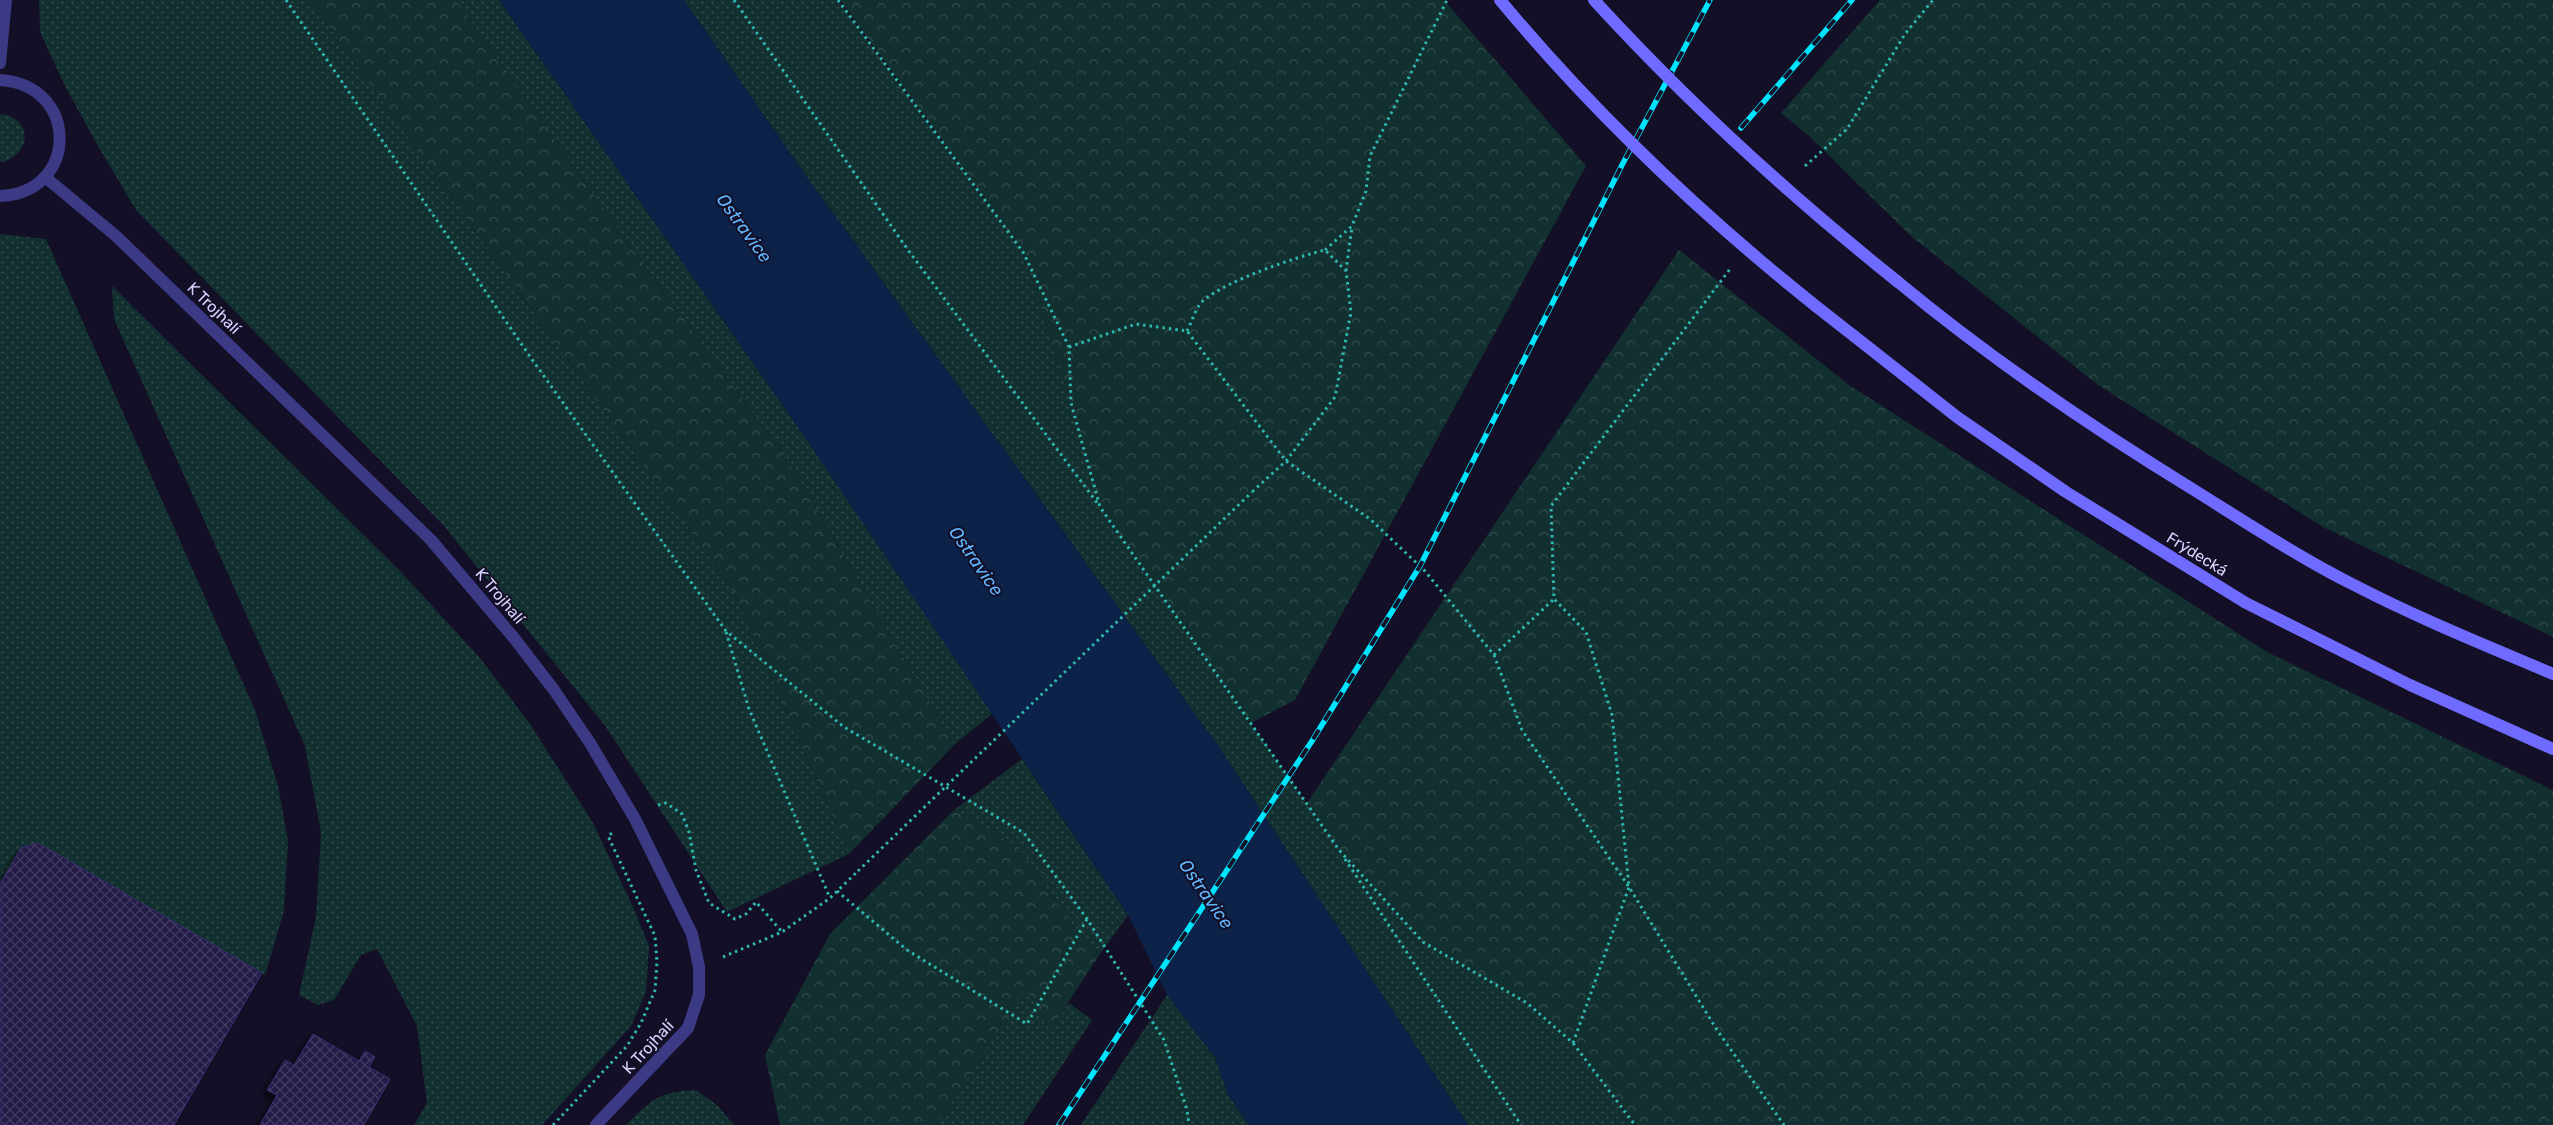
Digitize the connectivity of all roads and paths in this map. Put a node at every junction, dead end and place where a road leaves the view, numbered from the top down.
1 (6, 0) edge
2 (286, 0) edge
3 (734, 0) edge
4 (838, 0) edge
5 (1447, 0) edge
6 (1500, 0) edge
7 (1594, 0) edge
8 (1933, 0) edge
9 (0, 63) edge
10 (0, 80) edge
11 (1805, 166) dead end
12 (45, 177) junction
13 (0, 196) edge
14 (1352, 226) junction
15 (1325, 250) junction
16 (1735, 262) dead end
17 (1346, 271) junction
18 (1187, 331) junction
19 (1069, 347) junction
20 (1286, 461) junction
21 (1100, 507) junction
22 (1554, 599) junction
23 (726, 631) junction
24 (1494, 655) junction
25 (2553, 674) edge
26 (2553, 749) edge
27 (655, 806) dead end
28 (618, 830) dead end
29 (1339, 850) junction
30 (1629, 887) junction
31 (837, 890) junction
32 (830, 898) junction
33 (1087, 919) junction
34 (782, 932) junction
35 (699, 967) junction
36 (1573, 1043) junction
37 (553, 1125) edge
38 (596, 1125) edge
39 (1189, 1125) edge
40 (1521, 1125) edge
41 (1635, 1125) edge
42 (1784, 1125) edge

1 - 9 street
2 - 23 path
3 - 21 path
4 - 19 path
5 - 14 path
6 - 26 main road, Frýdecká, bridge
7 - 25 main road, bridge
8 - 11 path
10 - 12 street
12 - 13 street
12 - 35 street, K Trojhalí
14 - 15 path
14 - 17 path
15 - 17 path
15 - 18 path
16 - 22 path
17 - 20 path
18 - 19 path
18 - 20 path
19 - 21 path
20 - 24 path
20 - 31 path, bridge
21 - 29 path
22 - 24 path
22 - 30 path
23 - 32 path
23 - 33 path
24 - 30 path
27 - 34 path
28 - 37 path
29 - 36 path
29 - 40 path
30 - 36 path
30 - 42 path
31 - 32 path
31 - 33 path
32 - 34 path
33 - 39 path
34 - 35 path
35 - 38 street, K Trojhalí
36 - 41 path

